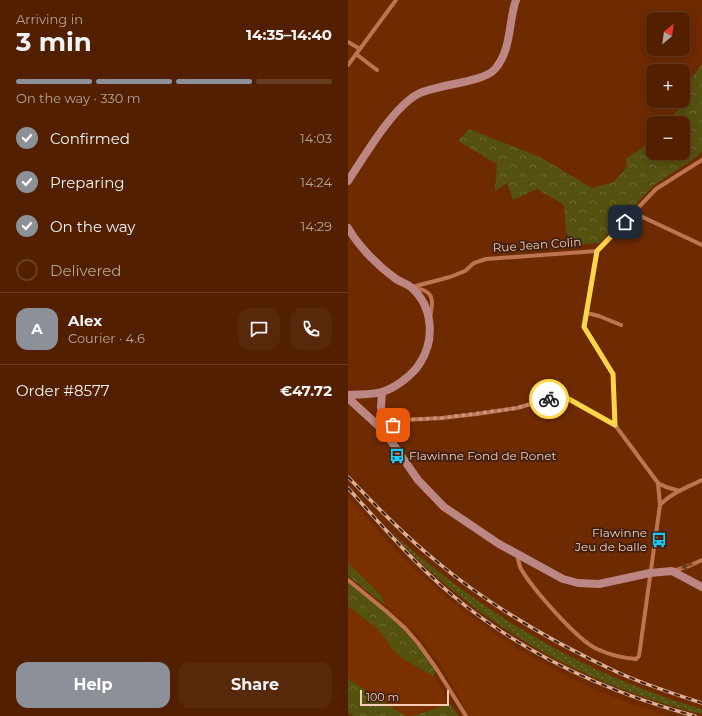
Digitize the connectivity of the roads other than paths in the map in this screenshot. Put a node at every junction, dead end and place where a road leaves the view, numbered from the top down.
1 (396, 0) edge
2 (516, 0) edge
3 (348, 42) edge
4 (360, 49) junction
5 (356, 54) junction
6 (348, 65) edge
7 (376, 70) dead end
8 (702, 160) edge
9 (348, 181) edge
10 (634, 213) junction
11 (349, 234) edge
12 (702, 245) edge
13 (597, 251) junction
14 (412, 287) junction
15 (587, 314) junction
16 (621, 325) dead end
17 (382, 392) junction
18 (348, 395) edge
19 (348, 398) edge
20 (615, 425) junction
21 (384, 430) junction
22 (702, 480) edge
23 (658, 483) junction
24 (680, 491) junction
25 (660, 505) junction
26 (517, 554) junction
27 (702, 560) edge
28 (672, 571) junction
29 (650, 573) junction
30 (348, 580) edge
31 (702, 587) edge
32 (466, 716) edge

1 - 4 street
2 - 9 street
3 - 4 street
4 - 5 street
5 - 6 street
5 - 7 street
8 - 10 street
10 - 12 street
10 - 13 street
11 - 14 street
13 - 14 street, Rue Jean Colin
13 - 15 street
14 - 17 street
15 - 16 street
15 - 20 street
17 - 18 street
17 - 21 street
19 - 21 street
20 - 21 street
20 - 23 street
21 - 26 street
22 - 24 street
23 - 24 street
23 - 25 street
24 - 25 street
25 - 29 street
26 - 29 street
26 - 29 street
27 -> 28 street
28 - 29 street
28 - 31 street
30 - 32 street

